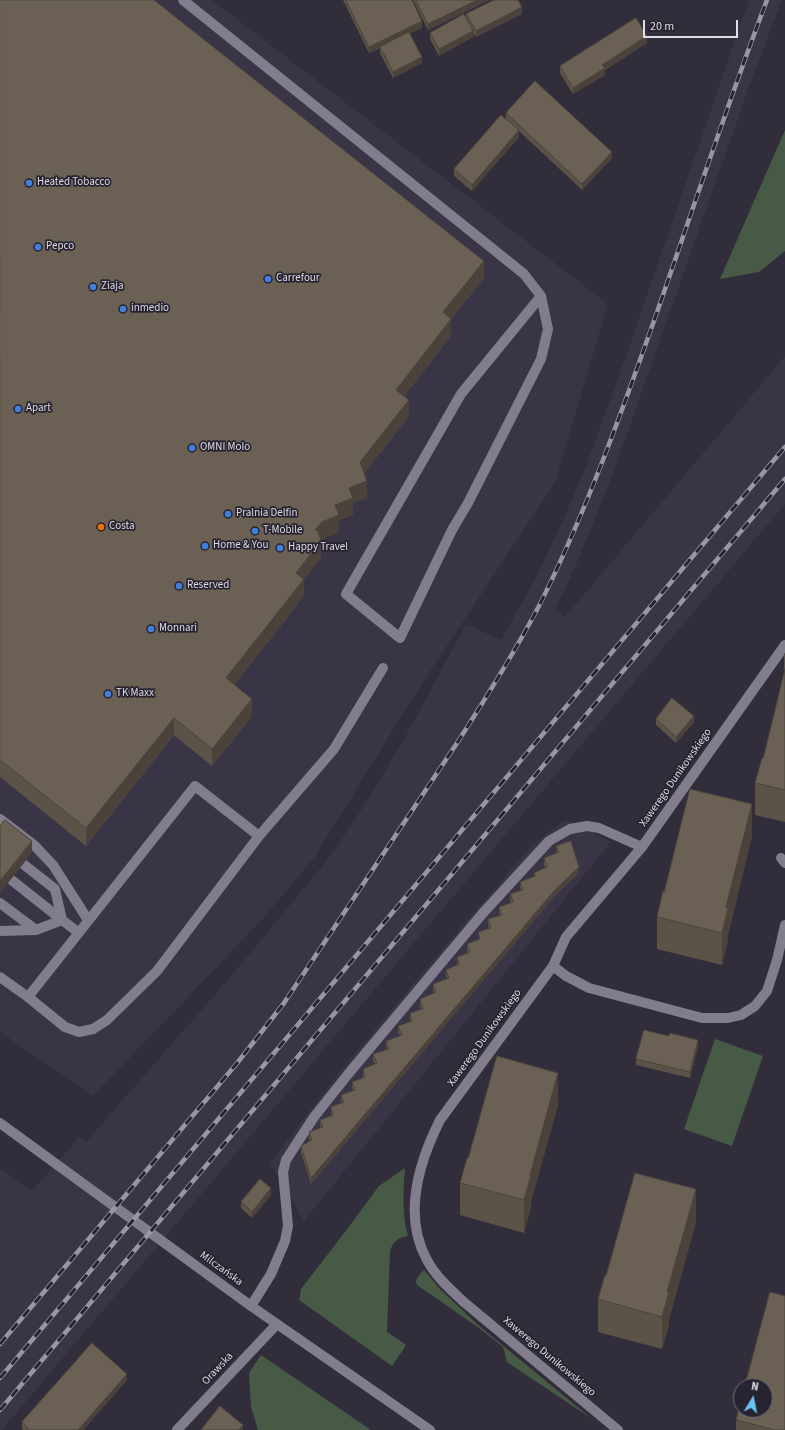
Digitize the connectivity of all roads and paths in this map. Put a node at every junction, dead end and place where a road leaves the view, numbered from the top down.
1 (183, 0) edge
2 (541, 296) junction
3 (785, 645) edge
4 (383, 668) dead end
5 (0, 819) edge
6 (259, 836) junction
7 (0, 846) edge
8 (642, 847) junction
9 (0, 870) edge
10 (0, 903) edge
11 (62, 920) junction
12 (88, 920) junction
13 (785, 924) edge
14 (36, 930) junction
15 (0, 931) edge
16 (78, 932) junction
17 (553, 966) junction
18 (0, 977) edge
19 (28, 997) junction
20 (0, 1123) edge
21 (251, 1306) junction
22 (277, 1324) junction
23 (178, 1430) edge
24 (430, 1430) edge
25 (618, 1430) edge

1 - 2 street
2 - 2 street
3 - 8 street, Xawerego Dunikowskiego
4 - 6 street
5 - 12 street
6 - 12 street
6 - 19 street
7 - 11 street
8 - 17 street, Xawerego Dunikowskiego
8 - 21 street
9 - 11 street
10 - 14 street
11 - 14 street
11 - 16 street
12 - 16 street
13 - 17 street
14 - 15 street
16 - 19 street
17 - 25 street, Xawerego Dunikowskiego
18 - 19 street
20 - 21 street, Milczańska
21 - 22 street, Milczańska
22 - 23 street, Orawska
22 - 24 street, Milczańska

